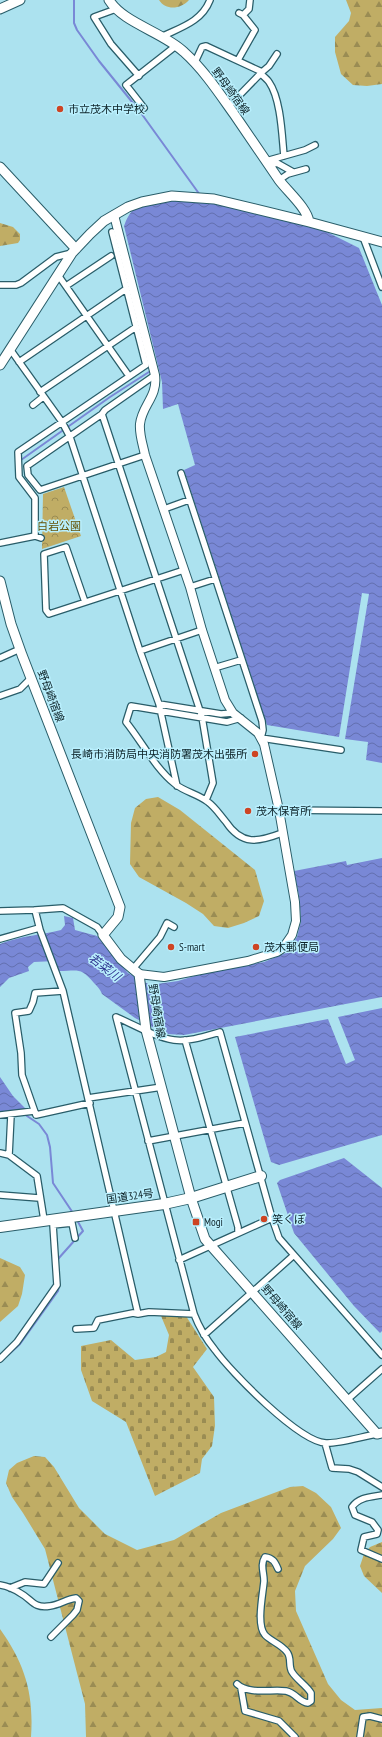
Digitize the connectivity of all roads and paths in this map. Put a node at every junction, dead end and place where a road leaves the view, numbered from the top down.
1 (18, 0) edge
2 (109, 0) edge
3 (210, 0) edge
4 (250, 0) edge
5 (0, 9) edge
6 (116, 9) junction
7 (163, 36) junction
8 (176, 45) junction
9 (277, 54) dead end
10 (238, 60) junction
11 (195, 62) junction
12 (261, 72) junction
13 (139, 76) junction
14 (228, 107) junction
15 (144, 108) dead end
16 (315, 145) dead end
17 (284, 156) junction
18 (268, 164) junction
19 (0, 167) edge
20 (306, 169) dead end
21 (293, 172) junction
22 (279, 180) junction
23 (114, 215) junction
24 (309, 222) junction
25 (112, 232) dead end
26 (363, 237) junction
27 (382, 242) edge
28 (74, 251) junction
29 (111, 256) dead end
30 (58, 275) junction
31 (0, 285) edge
32 (66, 286) junction
33 (382, 287) edge
34 (126, 289) junction
35 (88, 316) junction
36 (136, 327) junction
37 (108, 346) junction
38 (10, 349) junction
39 (19, 362) junction
40 (0, 365) edge
41 (155, 375) junction
42 (129, 376) junction
43 (42, 395) junction
44 (33, 405) dead end
45 (102, 414) junction
46 (63, 424) junction
47 (69, 437) junction
48 (145, 455) junction
49 (119, 464) junction
50 (181, 473) dead end
51 (83, 475) junction
52 (189, 500) junction
53 (164, 509) junction
54 (0, 543) edge
55 (184, 570) junction
56 (156, 579) junction
57 (215, 579) junction
58 (0, 581) edge
59 (190, 587) junction
60 (120, 592) junction
61 (85, 602) junction
62 (202, 630) junction
63 (175, 639) junction
64 (20, 649) junction
65 (140, 651) junction
66 (0, 658) edge
67 (241, 660) junction
68 (214, 668) junction
69 (31, 678) junction
70 (0, 696) edge
71 (159, 704) junction
72 (161, 710) junction
73 (199, 711) junction
74 (233, 713) junction
75 (202, 717) junction
76 (241, 718) junction
77 (261, 738) junction
78 (342, 750) dead end
79 (177, 786) junction
80 (206, 800) junction
81 (279, 810) junction
82 (382, 811) edge
83 (282, 833) junction
84 (35, 910) junction
85 (0, 911) edge
86 (174, 927) dead end
87 (40, 929) junction
88 (104, 935) junction
89 (0, 939) edge
90 (136, 972) junction
91 (63, 991) junction
92 (145, 1026) junction
93 (185, 1040) junction
94 (162, 1087) junction
95 (135, 1091) junction
96 (89, 1101) junction
97 (31, 1111) junction
98 (14, 1114) junction
99 (0, 1115) edge
100 (245, 1123) junction
101 (211, 1130) junction
102 (175, 1136) junction
103 (148, 1141) junction
104 (0, 1153) edge
105 (9, 1155) junction
106 (261, 1176) junction
107 (228, 1186) junction
108 (0, 1195) edge
109 (39, 1198) junction
110 (191, 1198) junction
111 (164, 1204) junction
112 (114, 1211) junction
113 (73, 1218) junction
114 (272, 1218) junction
115 (44, 1220) junction
116 (0, 1227) edge
117 (238, 1233) junction
118 (74, 1238) dead end
119 (210, 1245) junction
120 (294, 1255) junction
121 (179, 1260) junction
122 (252, 1292) junction
123 (138, 1314) junction
124 (194, 1314) junction
125 (76, 1329) dead end
126 (204, 1335) junction
127 (380, 1349) edge
128 (382, 1355) edge
129 (0, 1359) edge
130 (382, 1369) edge
131 (347, 1400) junction
132 (379, 1434) edge
133 (325, 1443) junction
134 (382, 1487) edge
135 (382, 1495) edge
136 (382, 1559) edge
137 (58, 1564) dead end
138 (278, 1569) dead end
139 (0, 1585) edge
140 (10, 1588) junction
141 (51, 1638) dead end
142 (382, 1719) edge
143 (295, 1737) edge
144 (360, 1737) edge

1 - 5 main road
2 - 6 main road, 野母崎宿線
3 - 7 street
4 - 10 street
6 - 7 main road, 野母崎宿線
6 - 13 street
7 - 8 main road, 野母崎宿線
8 - 11 main road, 野母崎宿線
8 - 13 street
9 - 12 street
10 - 11 street
10 - 12 street
11 - 14 main road, 野母崎宿線
12 - 14 street
12 - 17 street
13 - 15 street
14 - 18 main road, 野母崎宿線
16 - 17 street
17 - 18 street
18 - 21 street
18 - 22 main road, 野母崎宿線
19 - 28 main road
20 - 21 street
21 - 22 street
22 - 24 main road, 野母崎宿線
23 - 24 main road
23 - 28 main road
23 - 41 street
24 - 26 main road
25 - 34 street
26 - 27 main road
26 - 33 street
28 - 30 main road
28 - 31 street
29 - 32 street
30 - 32 street
30 - 38 main road
32 - 35 street
34 - 35 street
34 - 36 street
35 - 37 street
35 - 39 street
36 - 37 street
36 - 42 street
37 - 42 street
37 - 43 street
38 - 39 street
38 - 40 main road
39 - 43 street
41 - 45 street
41 - 48 street
42 - 46 street
43 - 44 street
43 - 46 street
45 - 47 street
45 - 49 street
46 - 47 street
46 - 54 street
47 - 51 street
47 - 51 street
48 - 49 street
48 - 53 street
49 - 51 street
49 - 56 street
50 - 52 street
51 - 60 street
52 - 53 street
52 - 57 street
53 - 55 street
55 - 56 street
55 - 59 street
56 - 60 street
56 - 63 street
57 - 59 street
57 - 67 street
58 - 64 main road, 野母崎宿線
59 - 62 street
60 - 61 street
60 - 65 street
61 - 61 street
62 - 63 street
62 - 68 street
63 - 65 street
63 - 73 street
64 - 66 street
64 - 69 main road, 野母崎宿線
65 - 71 street
67 - 68 street
67 - 77 street
68 - 74 street
69 - 70 street
69 - 88 main road, 野母崎宿線
71 - 72 street
71 - 73 street
72 - 75 street
72 - 79 street
72 - 79 street
73 - 74 street
73 - 75 street
74 - 76 street
75 - 76 street
75 - 80 street
76 - 77 street
77 - 78 street
77 - 81 street
79 - 80 street
80 - 83 street
81 - 82 street
81 - 83 street
83 - 90 street
84 - 85 street
84 - 87 street
84 - 88 street
86 - 90 street
87 - 89 street
87 - 91 street
88 - 90 main road
90 - 92 main road, 野母崎宿線
91 - 96 street
91 - 97 street
92 - 93 street
92 - 94 main road, 野母崎宿線
92 - 95 street
93 - 100 street
93 - 101 street
94 - 95 street
94 - 102 main road, 野母崎宿線
95 - 96 street
95 - 103 street
96 - 97 street
96 - 112 street
97 - 98 street
98 - 99 street
98 - 105 street
100 - 101 street
100 - 106 street
101 - 102 street
101 - 107 street
102 - 103 street
102 - 110 main road, 野母崎宿線
103 - 111 street
104 - 105 street
105 - 109 street
106 - 107 highway, 国道324号
106 - 114 street
107 - 110 highway, 国道324号
107 - 117 street
108 - 109 street
109 - 115 street
110 - 111 highway, 国道324号
110 - 119 main road, 野母崎宿線
111 - 112 highway, 国道324号
111 - 121 street
112 - 113 highway, 国道324号
112 - 123 street
113 - 115 highway, 国道324号
113 - 118 street
113 - 129 street
114 - 117 street
114 - 120 street
115 - 116 highway, 国道324号
117 - 119 street
119 - 121 street
119 - 122 main road, 野母崎宿線
120 - 122 street
120 - 127 street
121 - 124 street
122 - 126 street
122 - 131 main road, 野母崎宿線
123 - 124 street
123 - 125 street
124 - 126 street
126 - 133 street
127 - 128 street
130 - 131 street
131 - 132 main road, 野母崎宿線
132 - 133 street
133 - 134 street
135 - 136 street
137 - 140 street
138 - 143 street
139 - 140 street
140 - 141 street
142 - 144 street

